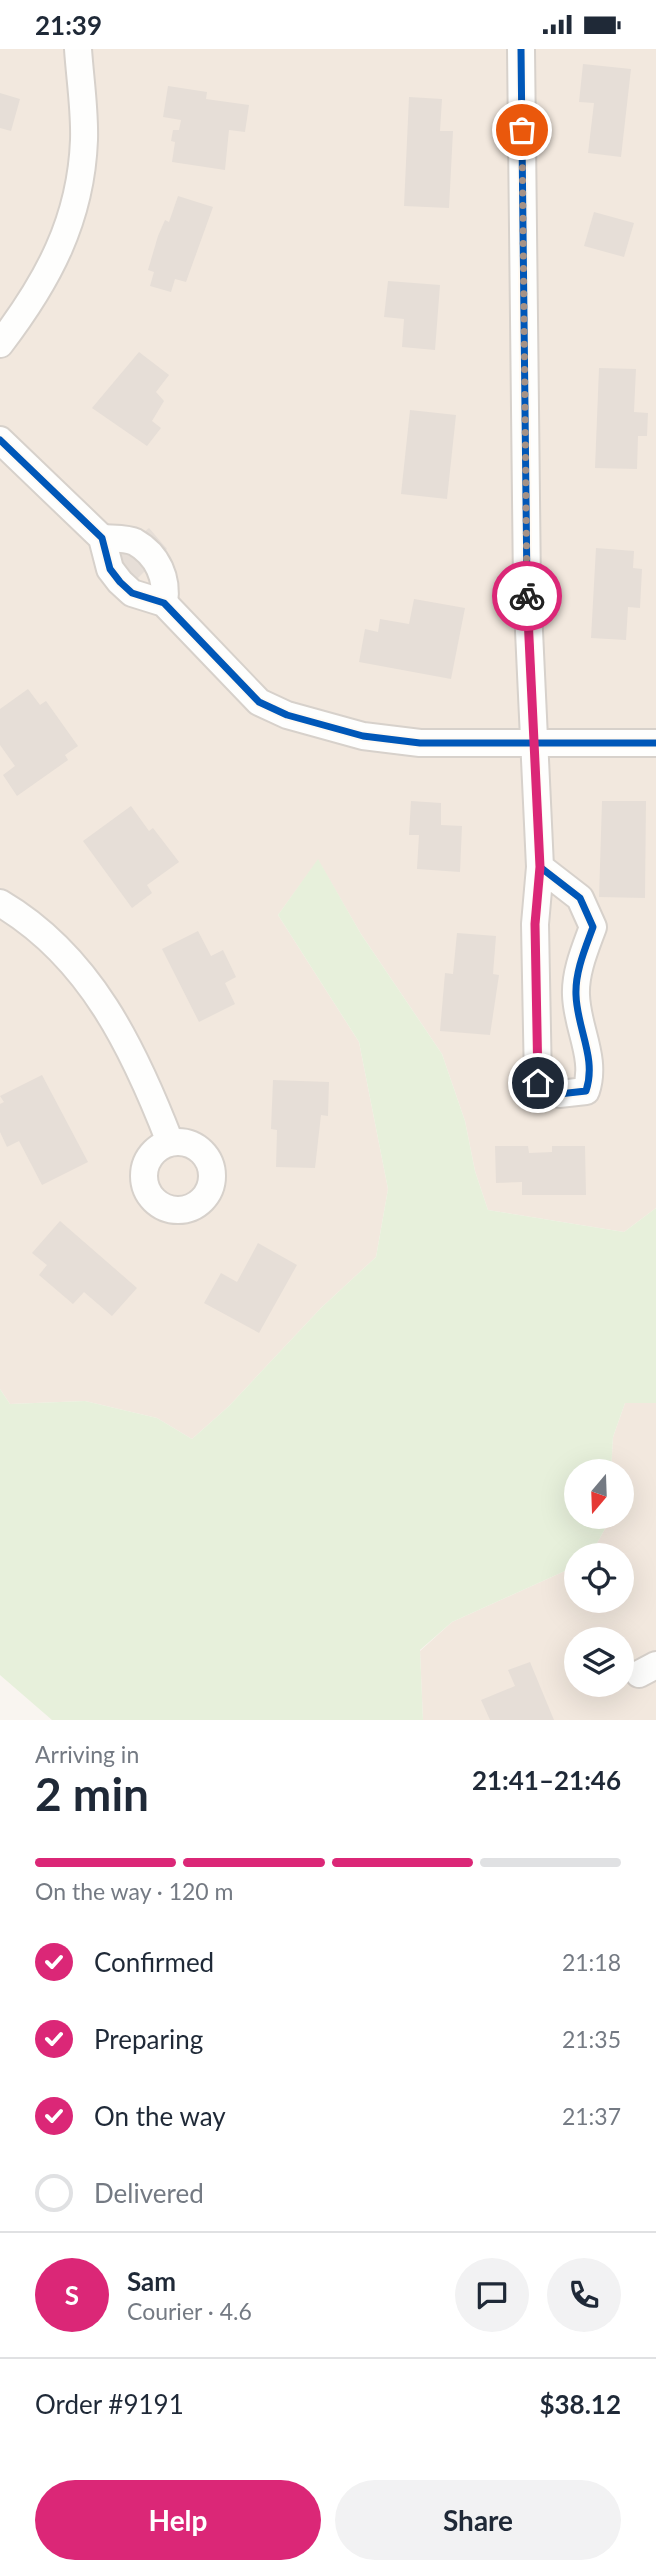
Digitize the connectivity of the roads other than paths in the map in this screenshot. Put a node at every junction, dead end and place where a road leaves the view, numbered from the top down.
1 (78, 49) edge
2 (521, 49) edge
3 (0, 344) edge
4 (0, 440) edge
5 (102, 538) junction
6 (164, 603) junction
7 (534, 742) junction
8 (656, 743) edge
9 (540, 867) junction
10 (0, 903) edge
11 (170, 1142) dead end

1 - 3 street
2 - 7 street
4 - 5 street
5 - 6 street
5 - 6 street
6 - 7 street
7 - 8 street
7 - 9 street
9 - 9 street
10 - 11 street

